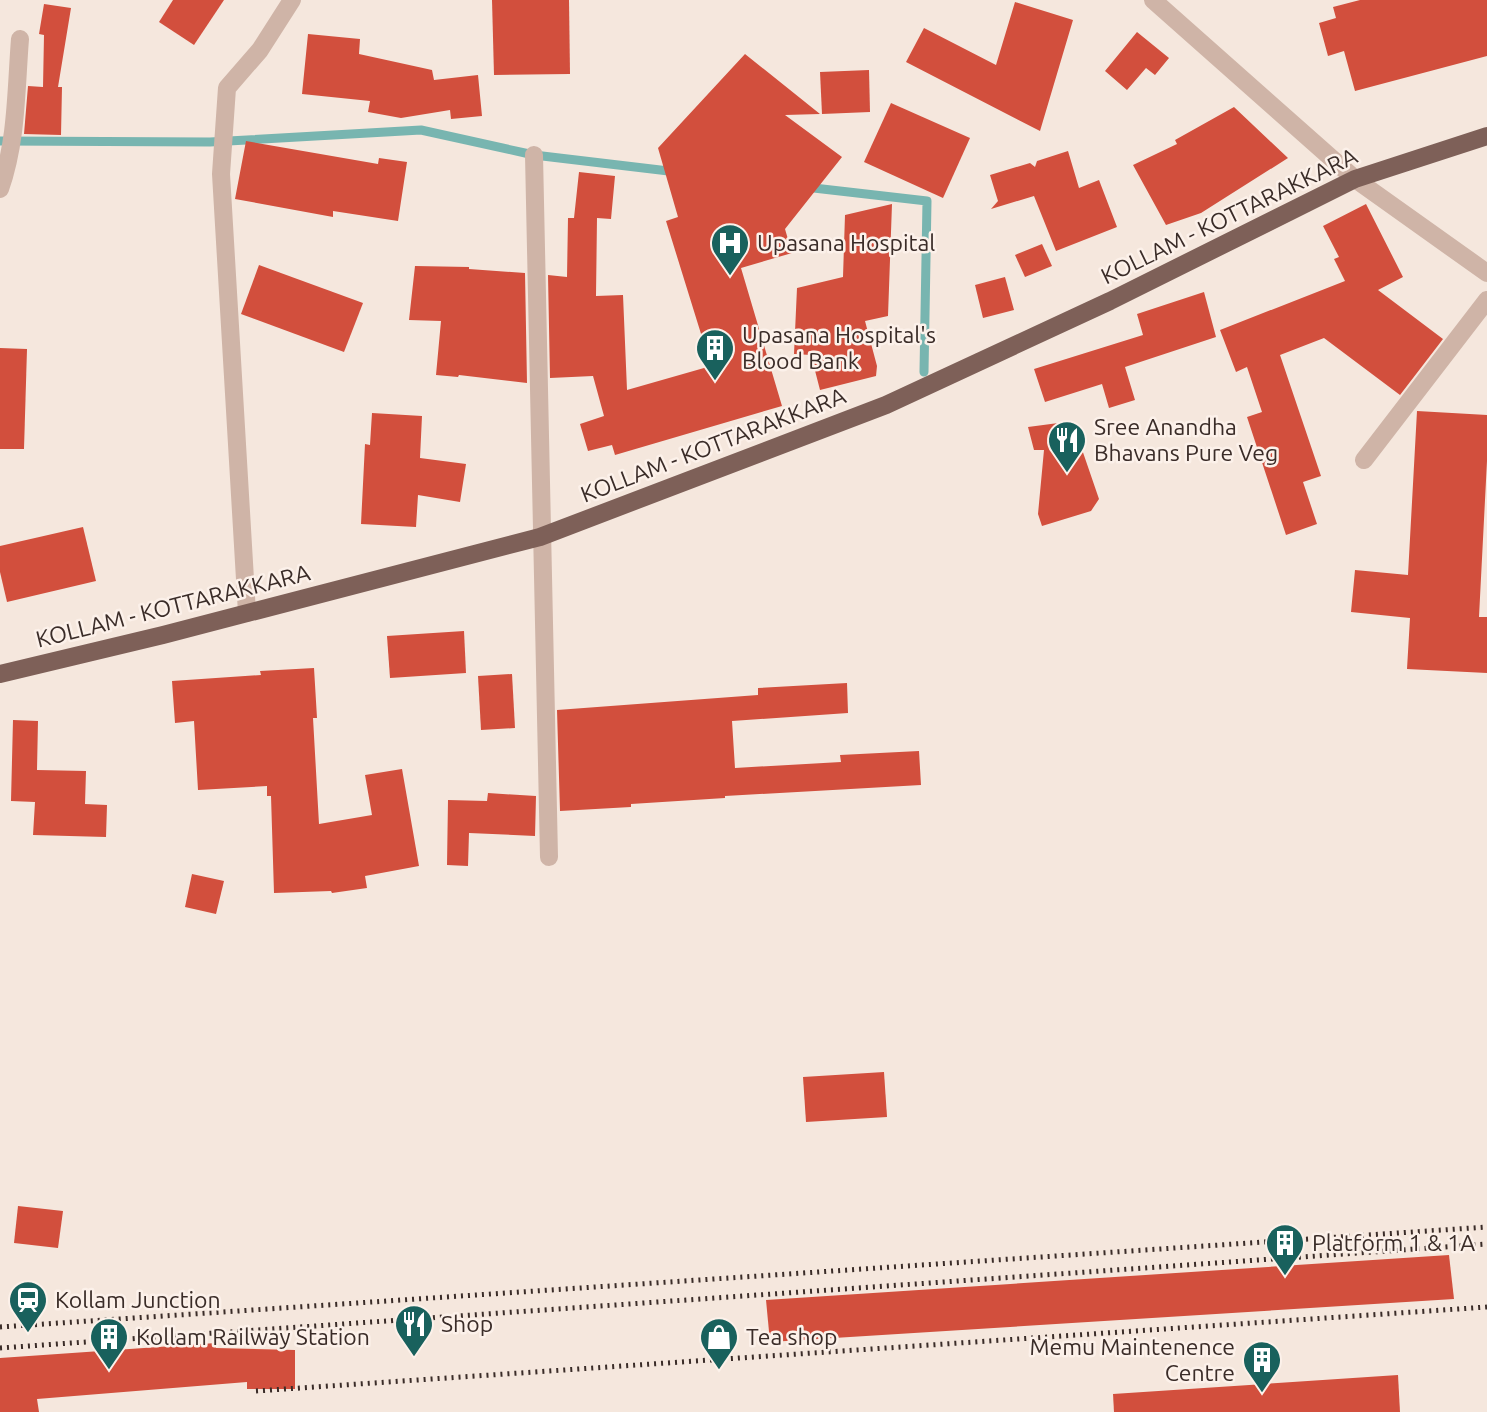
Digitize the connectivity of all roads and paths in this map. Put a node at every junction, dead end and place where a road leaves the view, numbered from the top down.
1 (292, 0) edge
2 (1153, 0) edge
3 (20, 39) dead end
4 (1487, 136) edge
5 (534, 155) dead end
6 (1355, 178) junction
7 (0, 189) edge
8 (1487, 273) edge
9 (1487, 300) edge
10 (1364, 460) dead end
11 (540, 537) junction
12 (247, 613) junction
13 (0, 674) edge
14 (549, 857) dead end

1 - 12 street
2 - 6 street
3 - 7 street
4 - 6 main road, KOLLAM - KOTTARAKKARA
5 - 11 street
6 - 8 street
6 - 11 main road, KOLLAM - KOTTARAKKARA
9 - 10 street
11 - 12 main road, KOLLAM - KOTTARAKKARA
11 - 14 street
12 - 13 main road, KOLLAM - KOTTARAKKARA

